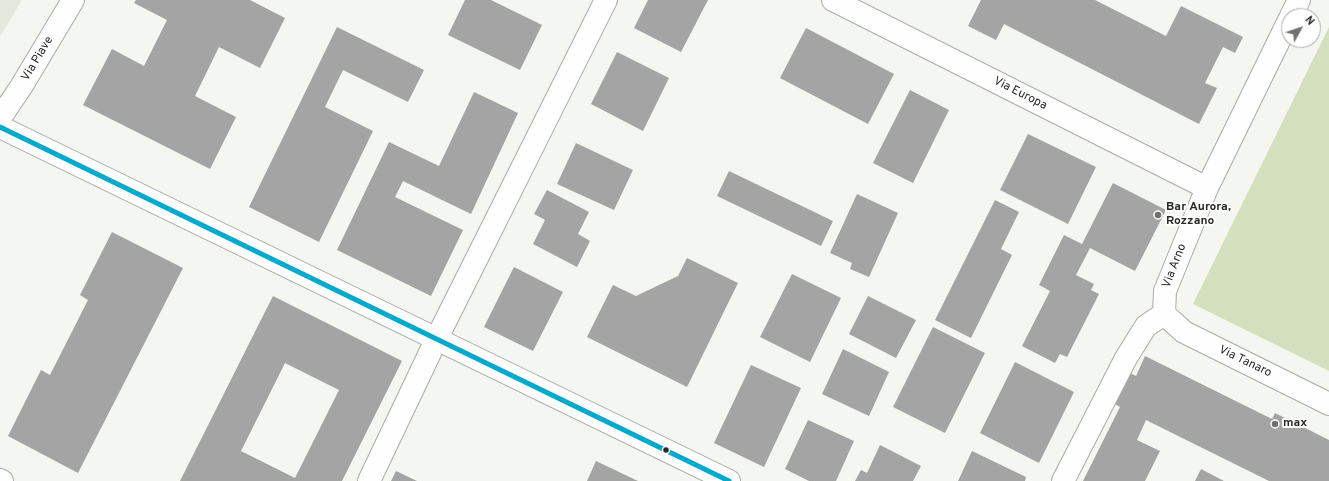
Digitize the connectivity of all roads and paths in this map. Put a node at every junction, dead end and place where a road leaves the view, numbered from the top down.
1 (73, 0) edge
2 (606, 0) edge
3 (833, 0) edge
4 (1281, 36) edge
5 (0, 118) edge
6 (0, 127) edge
7 (1207, 188) junction
8 (1164, 314) junction
9 (437, 338) junction
10 (1329, 404) edge
11 (369, 481) edge
12 (729, 481) edge
13 (1063, 481) edge

1 - 5 street, Via Piave
2 - 9 street
3 - 7 street, Via Europa
4 - 7 street, Via Arno
6 - 9 street
7 - 8 street, Via Arno
8 - 10 street, Via Tanaro
8 - 13 street
9 - 11 street
9 - 12 street

